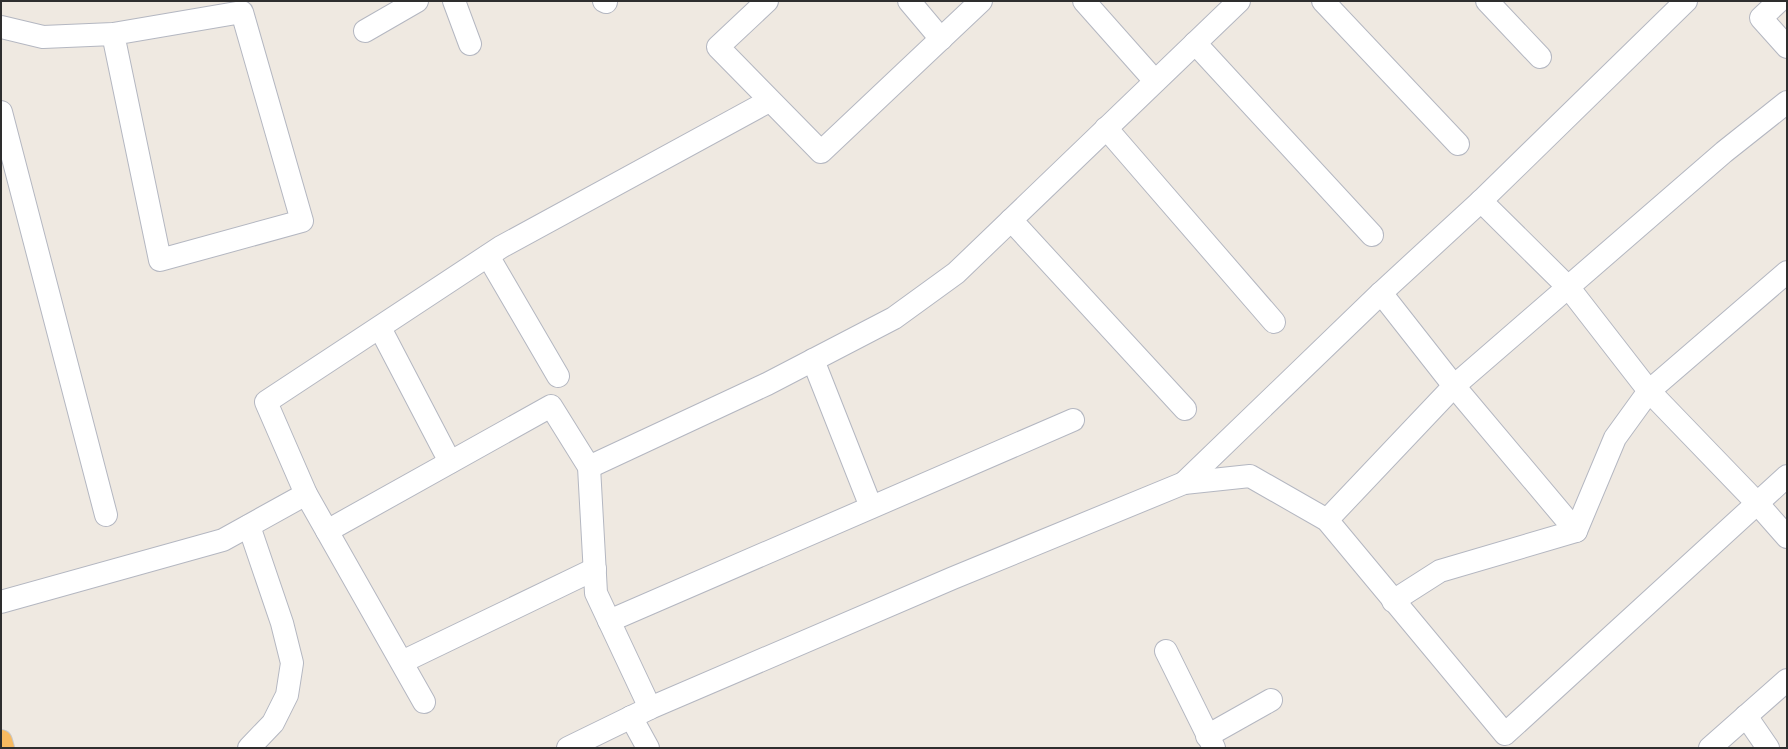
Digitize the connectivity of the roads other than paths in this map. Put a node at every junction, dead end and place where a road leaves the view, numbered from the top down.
1 (417, 1) edge
2 (454, 1) edge
3 (767, 1) edge
4 (910, 1) edge
5 (981, 1) edge
6 (1084, 1) edge
7 (1239, 1) edge
8 (1323, 1) edge
9 (1487, 1) edge
10 (1686, 1) edge
11 (1779, 1) edge
12 (1, 27) edge
13 (365, 31) dead end
14 (113, 34) junction
15 (941, 39) junction
16 (1195, 43) junction
17 (470, 44) dead end
18 (1787, 47) edge
19 (1540, 57) dead end
20 (1155, 81) junction
21 (769, 100) junction
22 (1787, 102) edge
23 (1, 112) edge
24 (1106, 128) junction
25 (1458, 144) dead end
26 (1481, 201) junction
27 (1011, 220) junction
28 (1372, 235) dead end
29 (488, 256) junction
30 (1787, 272) edge
31 (1569, 288) junction
32 (1381, 293) junction
33 (1274, 322) dead end
34 (380, 328) junction
35 (813, 360) junction
36 (558, 376) dead end
37 (1454, 386) junction
38 (1649, 391) junction
39 (1185, 409) dead end
40 (1073, 420) dead end
41 (450, 462) junction
42 (589, 467) junction
43 (1787, 476) edge
44 (1184, 483) junction
45 (306, 494) junction
46 (1757, 503) junction
47 (872, 507) junction
48 (106, 515) dead end
49 (1327, 520) junction
50 (249, 526) junction
51 (327, 531) junction
52 (1576, 531) junction
53 (1787, 537) edge
54 (595, 569) junction
55 (1393, 601) junction
56 (1, 602) edge
57 (609, 621) junction
58 (1166, 651) dead end
59 (402, 662) junction
60 (1787, 680) edge
61 (1271, 700) dead end
62 (424, 702) dead end
63 (641, 713) junction
64 (1746, 716) junction
65 (1, 741) edge
66 (1210, 742) edge
67 (3, 748) edge
68 (249, 748) edge
69 (568, 748) edge
70 (648, 748) edge
71 (1710, 748) edge
72 (1768, 748) edge

1 - 13 street
2 - 17 street
3 - 21 street
4 - 15 street
5 - 15 street
6 - 20 street
7 - 16 street
8 - 25 street
9 - 19 street
10 - 26 street
11 - 18 street
12 - 14 street
14 - 14 street
15 - 21 street
16 - 20 street
16 - 28 street
20 - 24 street
21 - 29 street
22 - 31 street
23 - 48 street
24 - 27 street
24 - 33 street
26 - 31 street
26 - 32 street
27 - 35 street
27 - 39 street
29 - 34 street
29 - 36 street
30 - 38 street
31 - 37 street
31 - 38 street
32 - 37 street
32 - 44 street
34 - 41 street
34 - 45 street
35 - 42 street
35 - 47 street
37 - 49 street
37 - 52 street
38 - 46 street
38 - 52 street
40 - 47 street
41 - 42 street
41 - 51 street
42 - 54 street
43 - 46 street
44 - 49 street
44 - 63 street
45 - 50 street
45 - 51 street
46 - 53 street
46 - 55 street
47 - 57 street
49 - 55 street
50 - 56 street
50 - 68 street
51 - 59 street
52 - 55 street
54 - 57 street
54 - 59 street
57 - 63 street
58 - 66 street
59 - 62 street
60 - 64 street
61 - 66 street
63 - 69 street
63 - 70 street
64 - 71 street
64 - 72 street
65 - 67 highway

